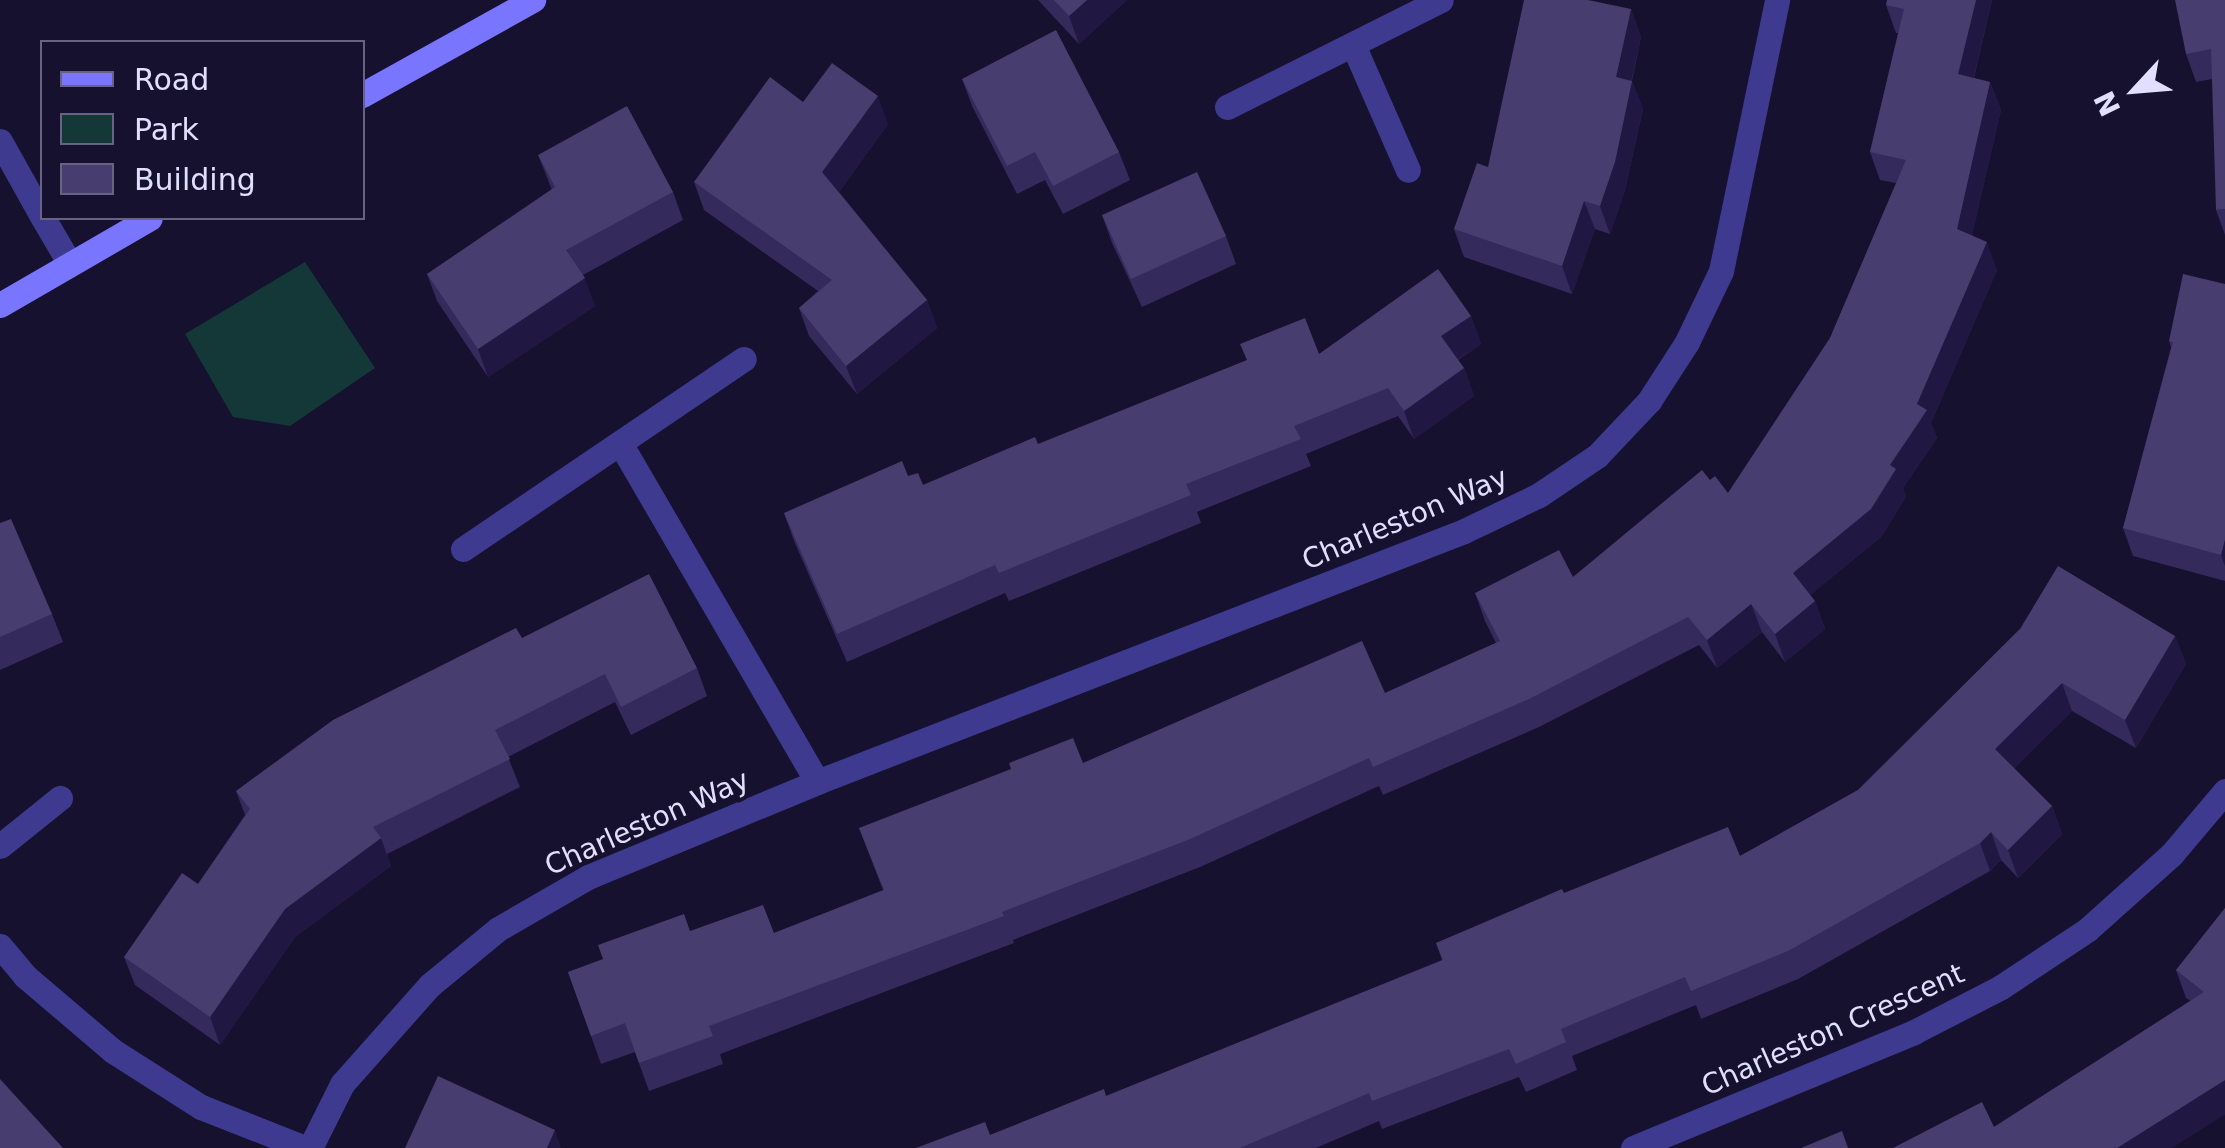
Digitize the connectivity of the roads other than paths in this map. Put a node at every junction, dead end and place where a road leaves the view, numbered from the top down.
1 (533, 0) edge
2 (1442, 0) edge
3 (1777, 0) edge
4 (1354, 47) junction
5 (365, 94) edge
6 (1227, 108) dead end
7 (0, 141) edge
8 (1408, 170) dead end
9 (40, 212) edge
10 (45, 220) edge
11 (147, 220) edge
12 (70, 264) junction
13 (0, 304) edge
14 (744, 360) dead end
15 (620, 443) junction
16 (463, 549) dead end
17 (817, 782) junction
18 (2225, 791) edge
19 (60, 798) dead end
20 (0, 846) edge
21 (0, 946) edge
22 (307, 1148) edge
23 (1633, 1148) edge

1 - 5 street
2 - 4 street
3 - 17 street, Charleston Way
4 - 6 street
4 - 8 street
7 - 9 street
10 - 12 street
11 - 12 street
12 - 13 street
14 - 15 street
15 - 16 street
15 - 17 street
17 - 22 street, Charleston Way
18 - 23 street, Charleston Crescent
19 - 20 street
21 - 22 street, Charleston Way

